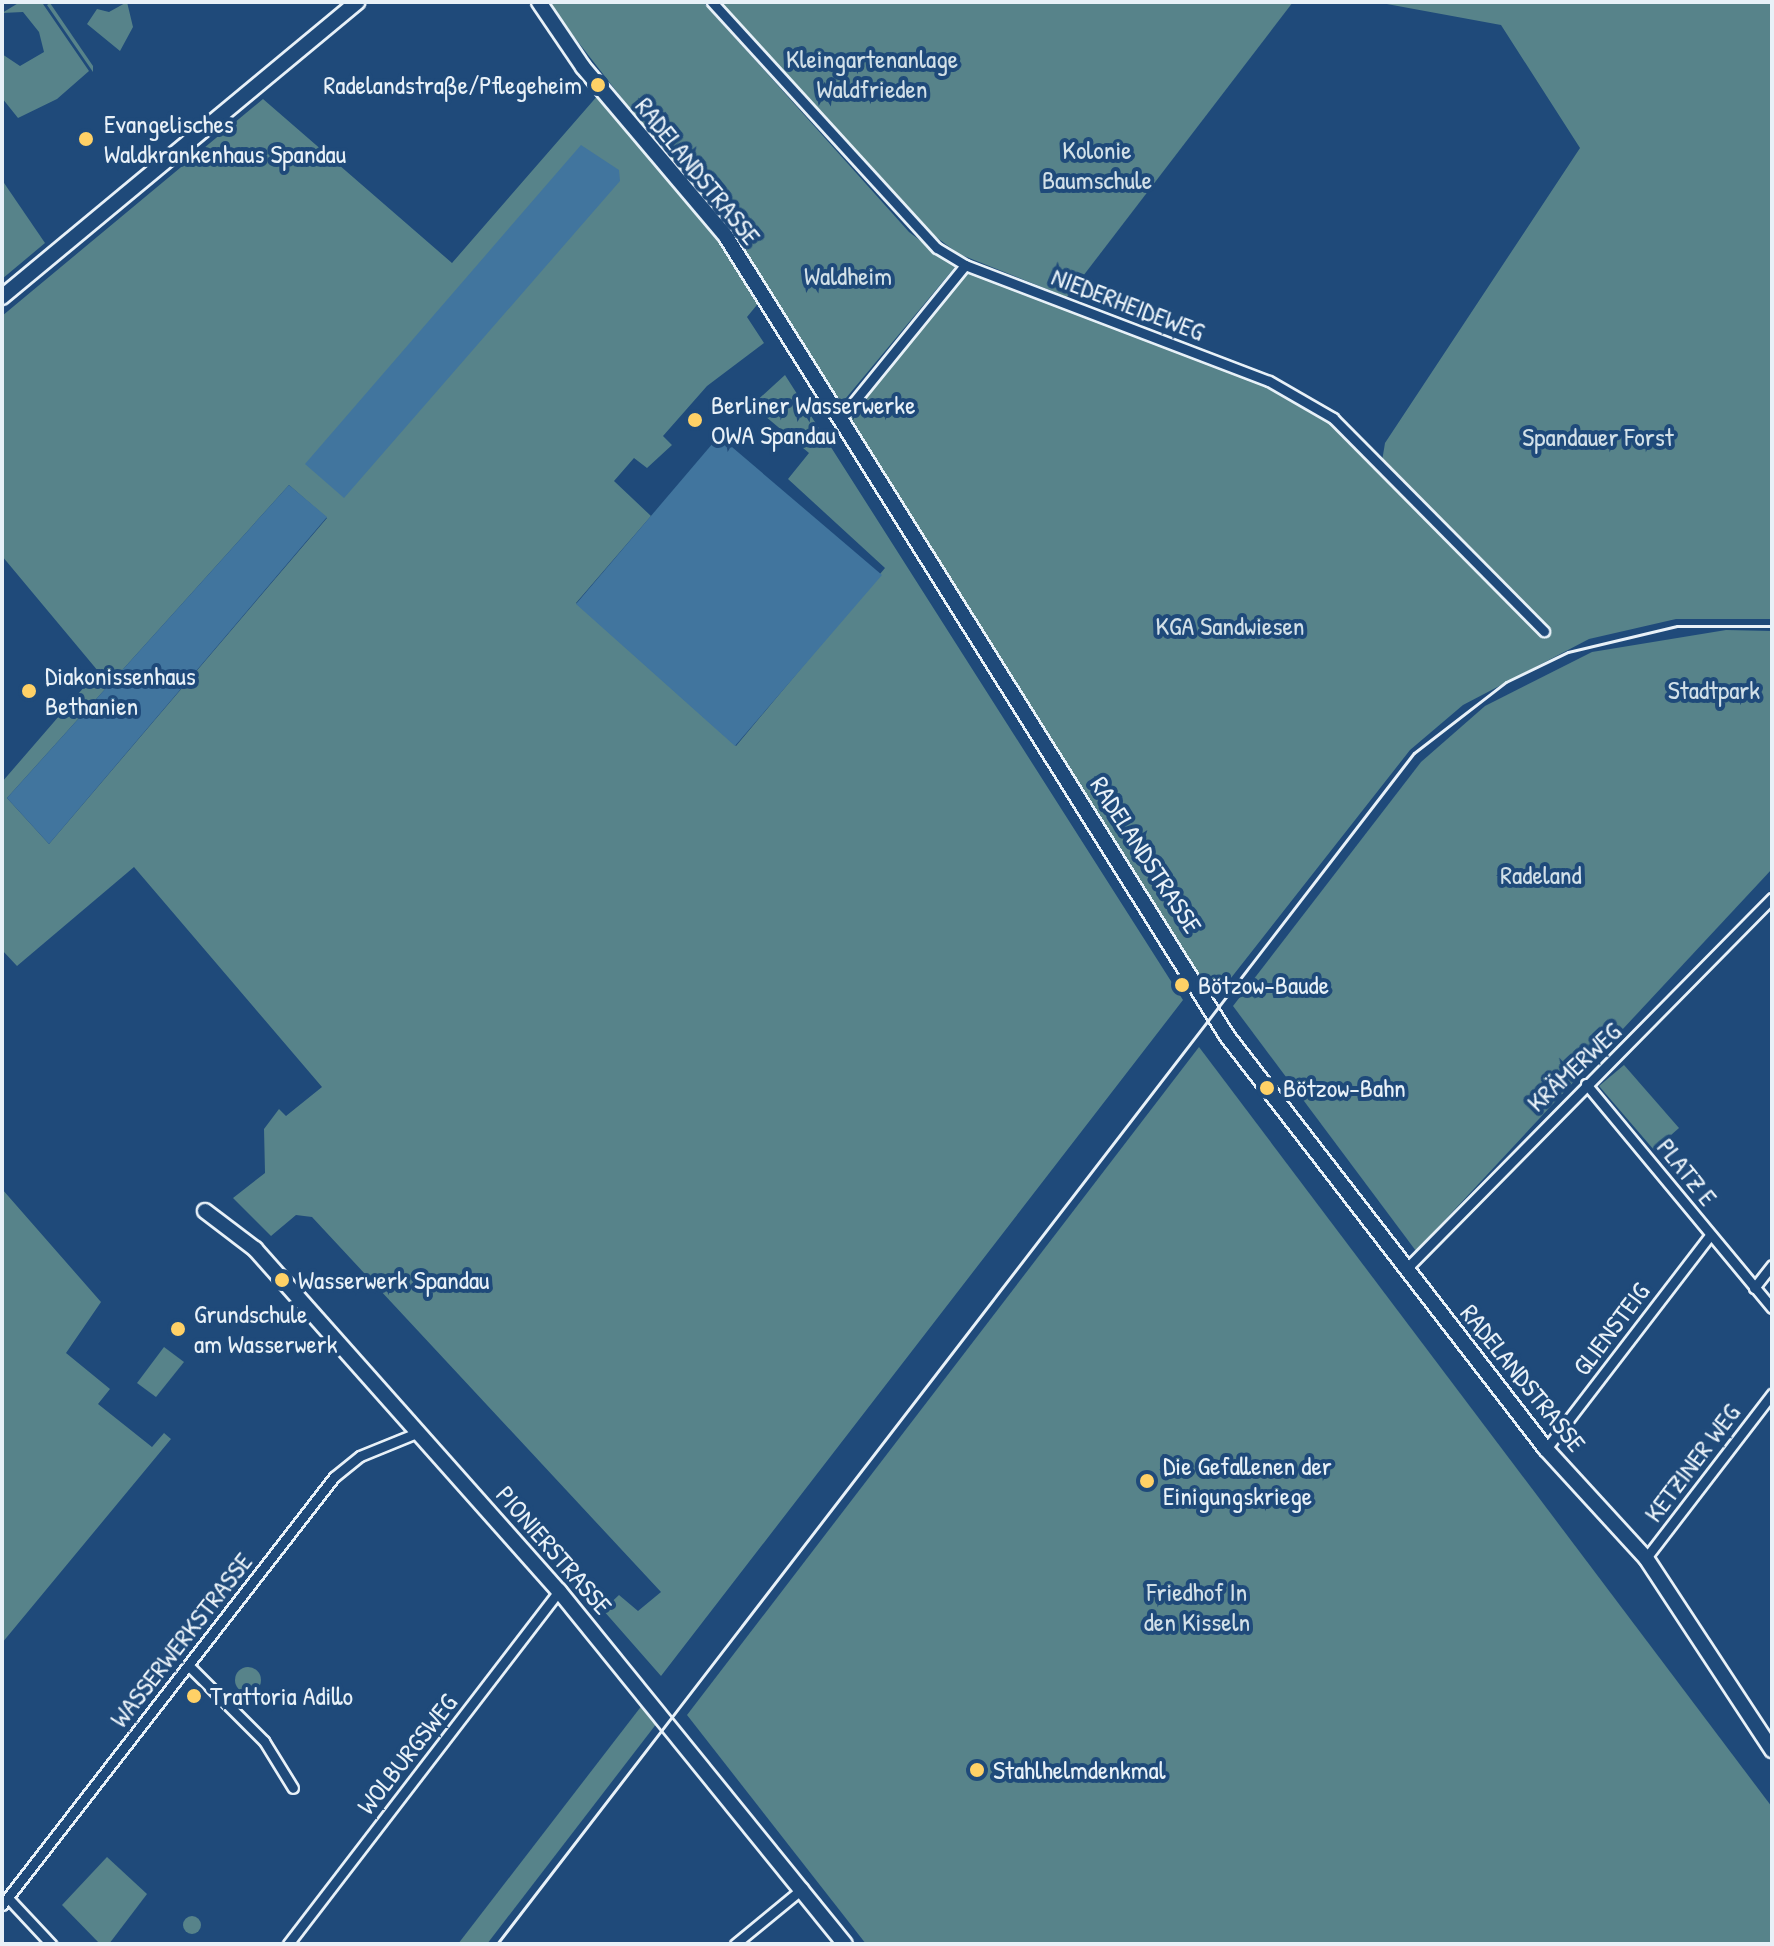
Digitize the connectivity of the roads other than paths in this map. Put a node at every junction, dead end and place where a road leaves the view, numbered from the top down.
1 (357, 2) edge
2 (539, 2) edge
3 (712, 2) edge
4 (965, 265) junction
5 (2, 297) edge
6 (840, 419) junction
7 (1544, 631) dead end
8 (1772, 898) edge
9 (1586, 1084) junction
10 (205, 1211) dead end
11 (1710, 1235) junction
12 (1772, 1265) edge
13 (1406, 1269) junction
14 (1754, 1288) junction
15 (1772, 1308) edge
16 (1772, 1394) edge
17 (419, 1432) junction
18 (1546, 1449) junction
19 (1646, 1558) junction
20 (559, 1591) junction
21 (190, 1667) junction
22 (1771, 1748) edge
23 (293, 1788) dead end
24 (803, 1888) junction
25 (6, 1902) edge
26 (51, 1944) edge
27 (288, 1944) edge
28 (735, 1944) edge
29 (845, 1944) edge

1 - 5 street
2 - 6 street, RADELANDSTRASSE
3 - 4 street, NIEDERHEIDEWEG
4 - 6 street
4 - 7 street, NIEDERHEIDEWEG
6 - 13 street, RADELANDSTRASSE
8 - 9 street, KRÄMERWEG
9 - 11 street, PLATZ E
9 - 13 street, KRÄMERWEG
10 - 17 street, PIONIERSTRASSE
11 - 14 street, PLATZ E
11 - 18 street, GLIENSTEIG
12 - 14 street
13 - 18 street, RADELANDSTRASSE
14 - 15 street, PLATZ E
16 - 19 street, KETZINER WEG
17 - 20 street, PIONIERSTRASSE
17 - 21 street, WASSERWERKSTRASSE
18 - 19 street, RADELANDSTRASSE
19 - 22 street, RADELANDSTRASSE
20 - 24 street, PIONIERSTRASSE
20 - 27 street, WOLBURGSWEG
21 - 23 street
21 - 25 street, WASSERWERKSTRASSE
24 - 28 street
24 - 29 street, PIONIERSTRASSE
25 - 26 street

